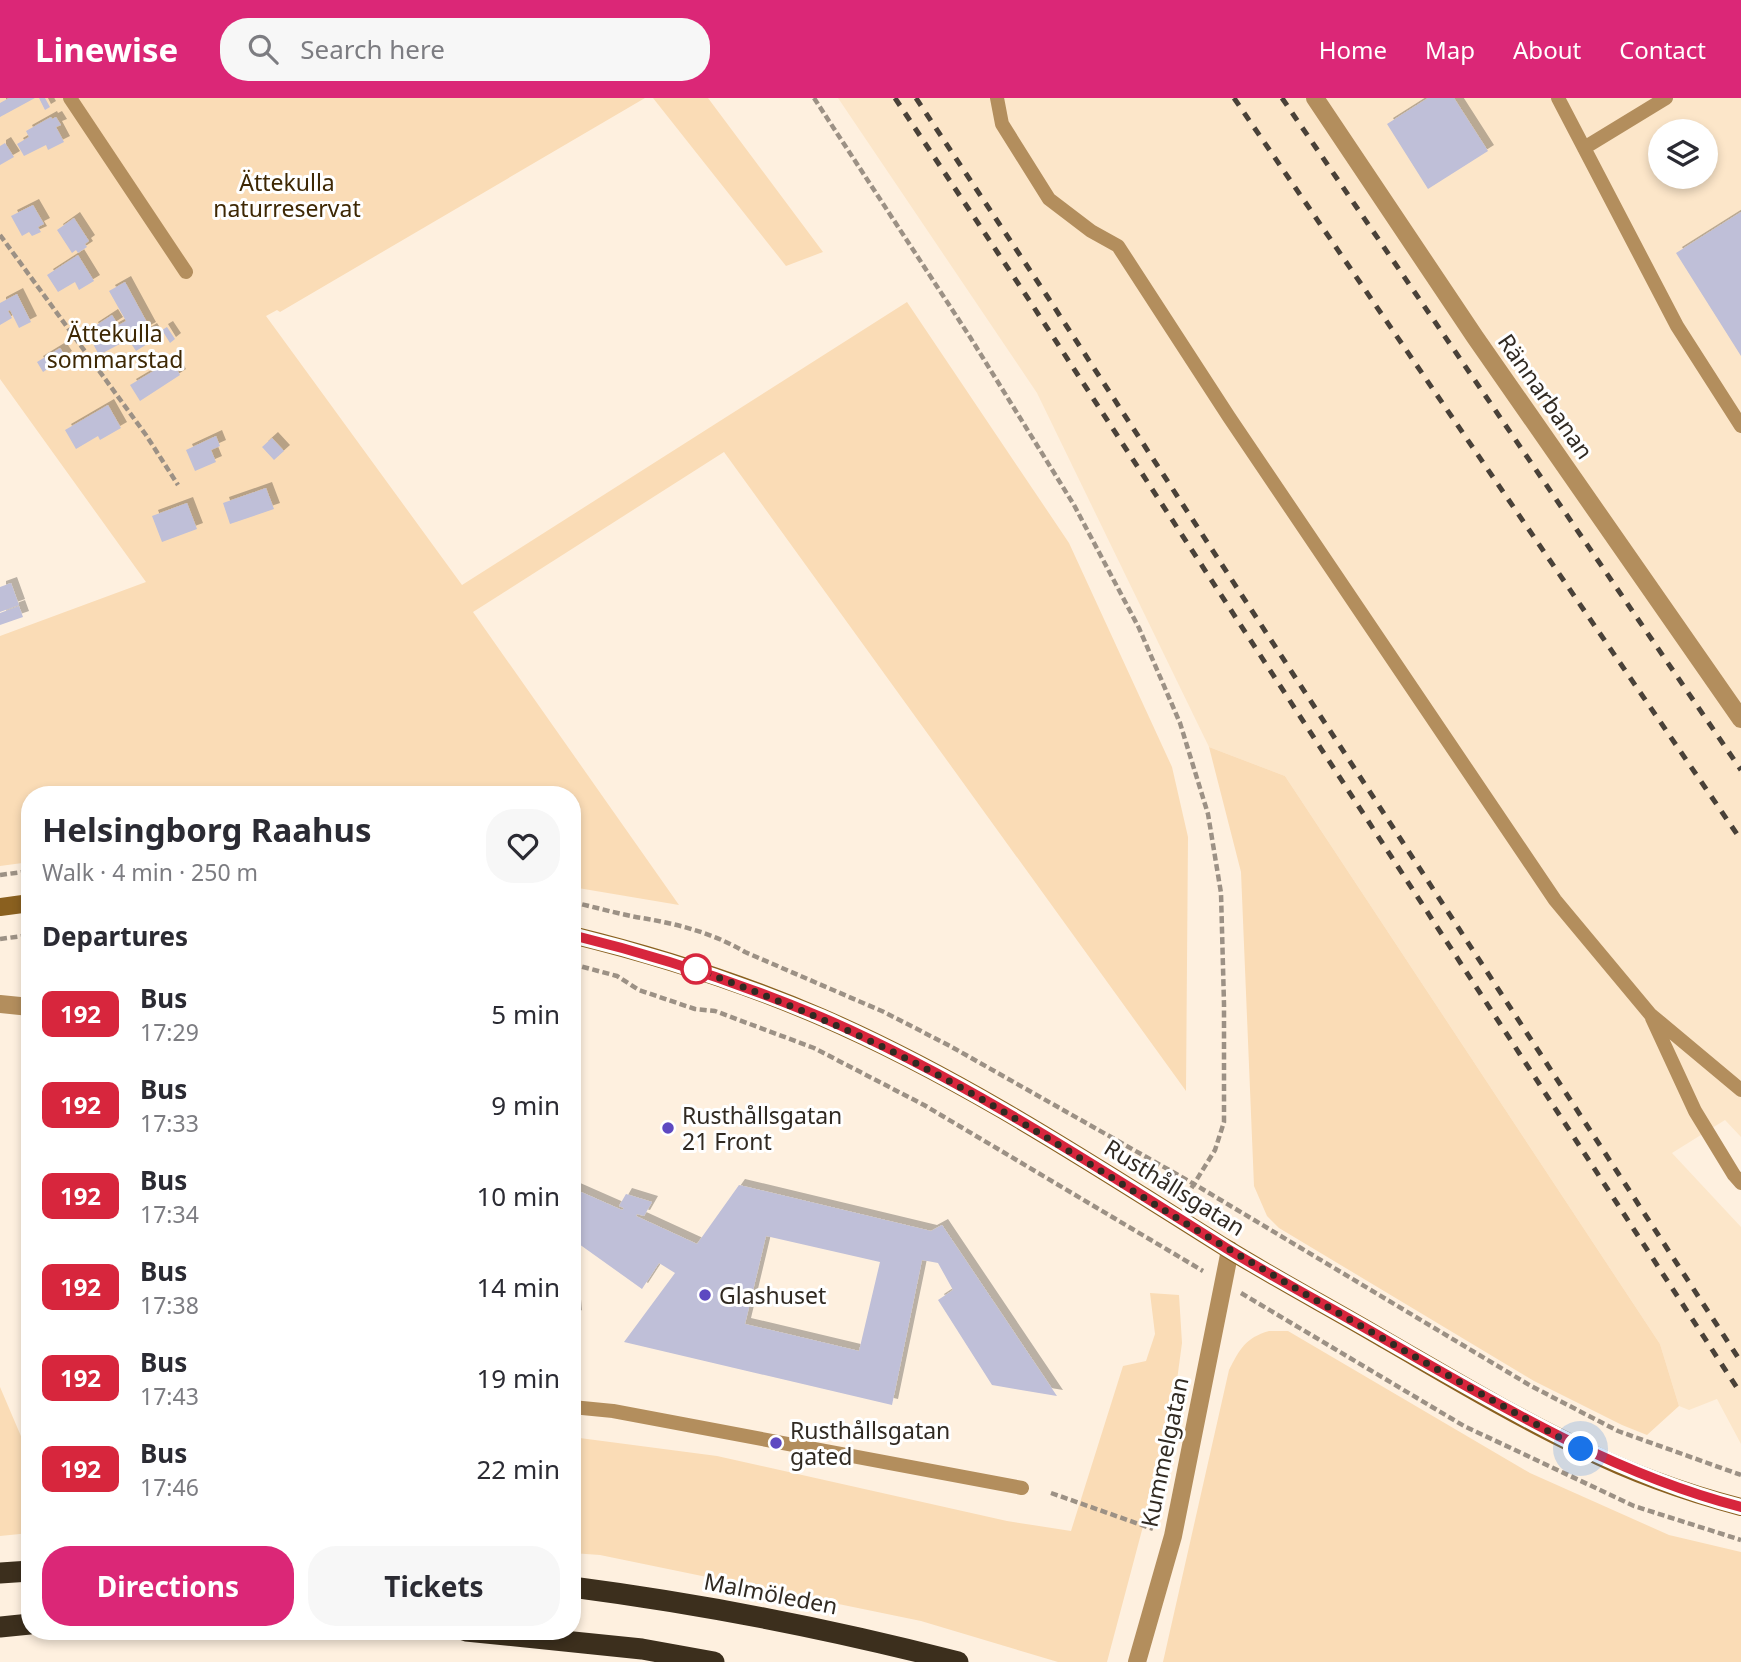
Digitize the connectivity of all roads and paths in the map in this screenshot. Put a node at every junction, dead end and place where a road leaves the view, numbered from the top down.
1 (69, 98) edge
2 (814, 98) edge
3 (996, 98) edge
4 (1315, 98) edge
5 (1558, 98) edge
6 (1666, 98) edge
7 (1584, 149) junction
8 (0, 235) edge
9 (186, 272) dead end
10 (1741, 426) edge
11 (178, 485) dead end
12 (1741, 719) edge
13 (21, 872) edge
14 (0, 875) edge
15 (21, 904) edge
16 (581, 904) edge
17 (0, 907) edge
18 (21, 936) edge
19 (581, 937) edge
20 (0, 939) edge
21 (581, 966) edge
22 (0, 1004) edge
23 (21, 1006) edge
24 (1650, 1014) junction
25 (1741, 1090) edge
26 (1741, 1183) edge
27 (1194, 1184) junction
28 (1174, 1215) junction
29 (1230, 1250) junction
30 (1224, 1283) junction
31 (581, 1408) edge
32 (1741, 1475) edge
33 (1022, 1488) dead end
34 (1051, 1493) dead end
35 (1741, 1507) edge
36 (1173, 1536) junction
37 (1741, 1540) edge
38 (21, 1572) edge
39 (0, 1573) edge
40 (581, 1588) edge
41 (21, 1625) edge
42 (0, 1627) edge
43 (554, 1640) edge
44 (714, 1662) edge
45 (958, 1662) edge
46 (1137, 1662) edge

1 - 9 lane
2 - 27 path
3 - 24 lane
4 - 12 street, Rännarbanan
5 - 7 lane
6 - 7 lane
7 - 10 lane
8 - 11 path
13 - 14 path
15 - 17 main road
16 - 27 path
18 - 20 path
19 - 28 main road, Rusthållsgatan
21 - 30 path
22 - 23 street
24 - 25 lane
24 - 26 lane
27 - 28 path
27 - 32 path
28 - 29 main road, Rusthållsgatan
29 - 30 street, Kummelgatan
29 - 35 main road, Rusthållsgatan
30 - 36 street, Kummelgatan
30 - 37 path
31 - 33 lane
34 - 36 path
36 - 46 street, Kummelgatan
38 - 39 highway
40 - 45 highway, Malmöleden
41 - 42 highway
43 - 44 highway

